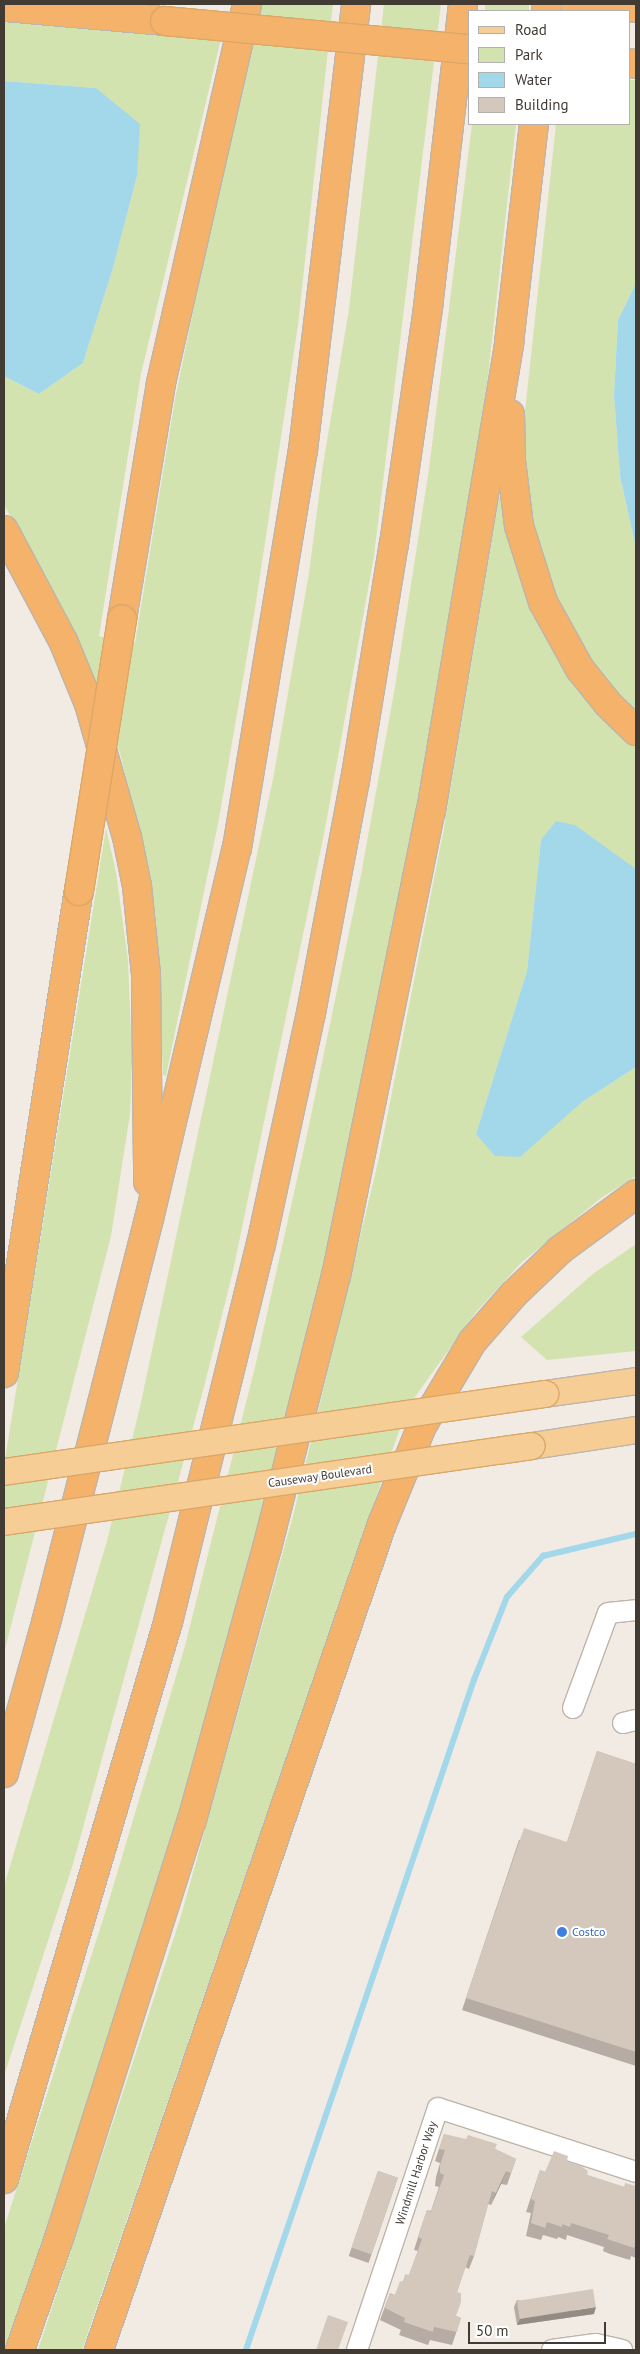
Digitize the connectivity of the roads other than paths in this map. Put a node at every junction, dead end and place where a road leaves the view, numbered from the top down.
1 (247, 4) edge
2 (356, 4) edge
3 (463, 4) edge
4 (575, 4) edge
5 (4, 7) edge
6 (636, 8) edge
7 (468, 49) edge
8 (534, 125) edge
9 (510, 343) junction
10 (4, 530) edge
11 (636, 731) edge
12 (636, 1194) edge
13 (149, 1219) junction
14 (4, 1373) edge
15 (636, 1381) edge
16 (636, 1430) edge
17 (4, 1472) edge
18 (4, 1522) edge
19 (636, 1610) edge
20 (573, 1708) dead end
21 (4, 1773) edge
22 (636, 2172) edge
23 (4, 2179) edge
24 (20, 2350) edge
25 (99, 2350) edge
26 (357, 2350) edge
27 (552, 2350) edge
28 (622, 2350) edge

1 - 14 highway, bridge
2 - 13 highway
3 - 23 highway
4 - 6 highway
5 - 7 highway, bridge
8 - 9 highway
9 - 11 highway
9 - 24 highway
10 - 13 highway
12 - 25 highway
13 - 21 highway
15 - 17 main road, bridge
16 - 18 main road, Causeway Boulevard, bridge
19 - 20 street
22 - 26 street, Windmill Harbor Way
27 - 28 street

